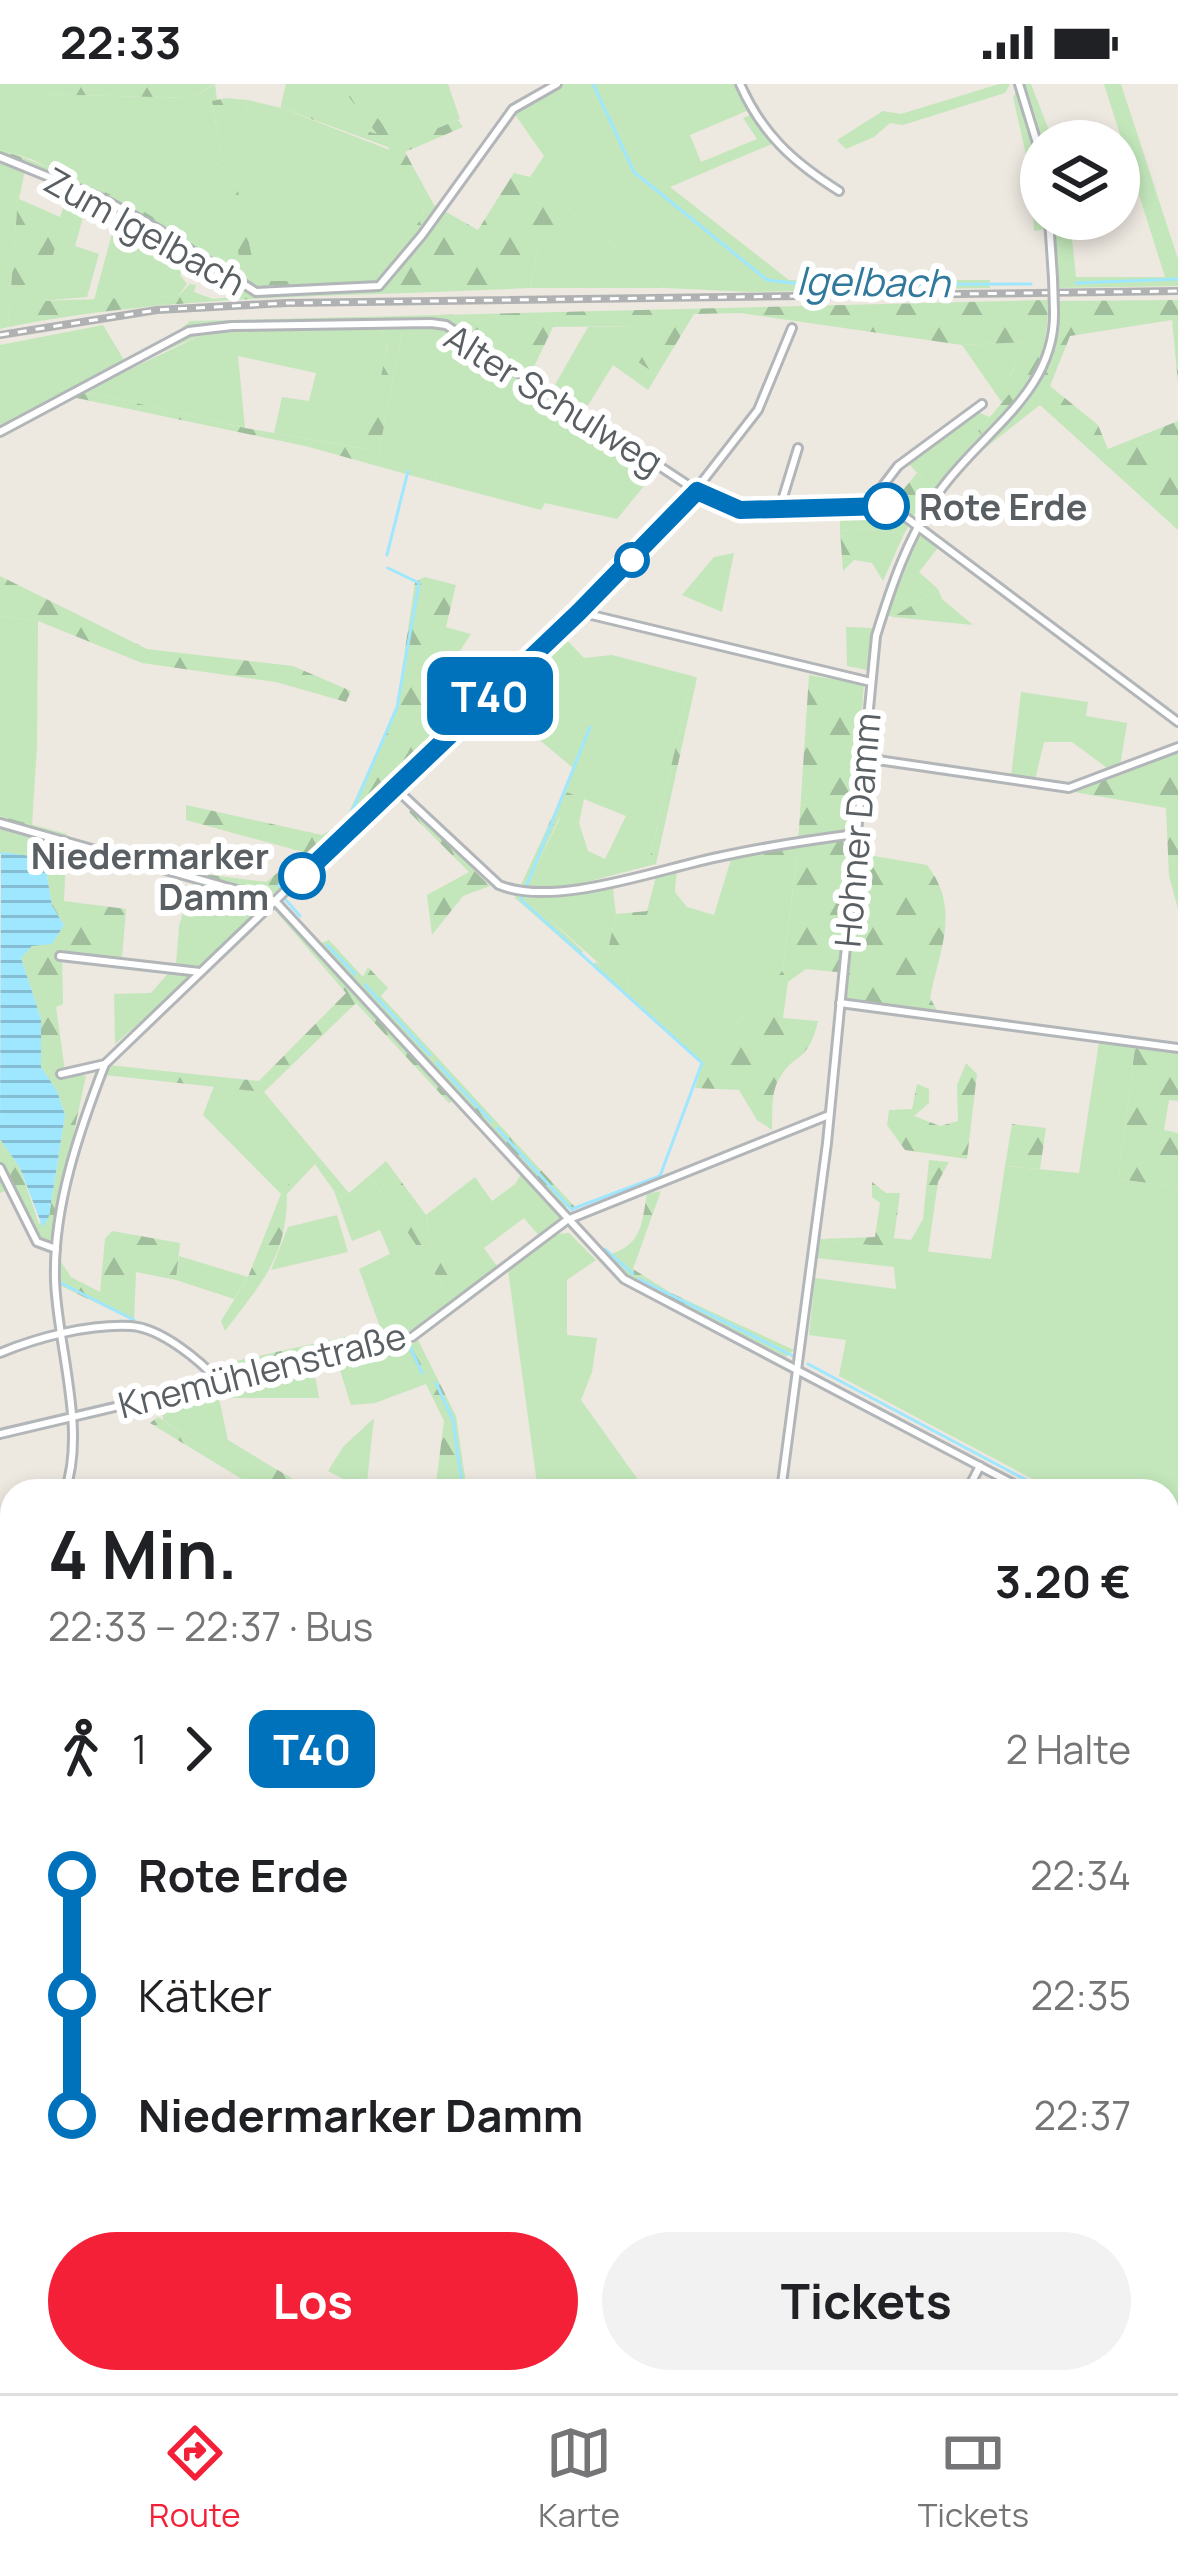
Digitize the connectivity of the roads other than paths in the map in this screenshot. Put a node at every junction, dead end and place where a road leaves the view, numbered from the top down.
1 (557, 84) edge
2 (740, 84) edge
3 (1019, 84) edge
4 (1030, 120) edge
5 (0, 157) edge
6 (839, 190) dead end
7 (1050, 240) edge
8 (792, 328) dead end
9 (982, 404) dead end
10 (0, 432) edge
11 (798, 448) dead end
12 (697, 491) junction
13 (868, 504) junction
14 (779, 508) junction
15 (918, 525) junction
16 (579, 612) junction
17 (871, 682) junction
18 (1178, 722) edge
19 (1178, 747) edge
20 (863, 758) junction
21 (394, 787) junction
22 (0, 823) edge
23 (856, 834) junction
24 (275, 901) junction
25 (60, 956) dead end
26 (200, 972) junction
27 (840, 1004) junction
28 (1178, 1048) edge
29 (105, 1064) junction
30 (61, 1073) dead end
31 (830, 1115) junction
32 (0, 1168) edge
33 (567, 1220) junction
34 (56, 1249) junction
35 (61, 1334) junction
36 (0, 1353) edge
37 (800, 1368) junction
38 (219, 1382) junction
39 (70, 1417) junction
40 (0, 1434) edge
41 (980, 1466) junction
42 (68, 1479) edge
43 (783, 1479) edge
44 (974, 1479) edge
45 (1004, 1479) edge

1 - 5 street, Zum Igelbach
2 - 6 street
3 - 4 street
7 - 15 street, Hohner Damm, bridge
8 - 12 street
9 - 13 street
10 - 12 street, Alter Schulweg
11 - 14 street
12 - 14 street
12 - 16 street
13 - 14 street
13 - 15 street
15 - 17 street, Hohner Damm
15 - 18 street
16 - 17 street
16 - 21 street
17 - 20 street, Hohner Damm
19 - 20 street
20 - 23 street, Hohner Damm
21 - 23 street
21 - 24 street
22 - 24 street
23 - 27 street, Hohner Damm
24 - 26 street
24 - 33 street
25 - 26 street
26 - 29 street
27 - 28 street
27 - 31 street, Hohner Damm
29 - 30 street
29 - 34 street
31 - 33 street, Knemühlenstraße
31 - 37 street, Hohner Damm
32 - 34 street
33 - 37 street
33 - 38 street, Knemühlenstraße
34 - 35 street
35 - 36 street
35 - 38 street
35 - 39 street
37 - 41 street
37 - 43 street, Hohner Damm
38 - 39 street, Knemühlenstraße
39 - 40 street, Knemühlenstraße
39 - 42 street
41 - 44 street
41 - 45 street

